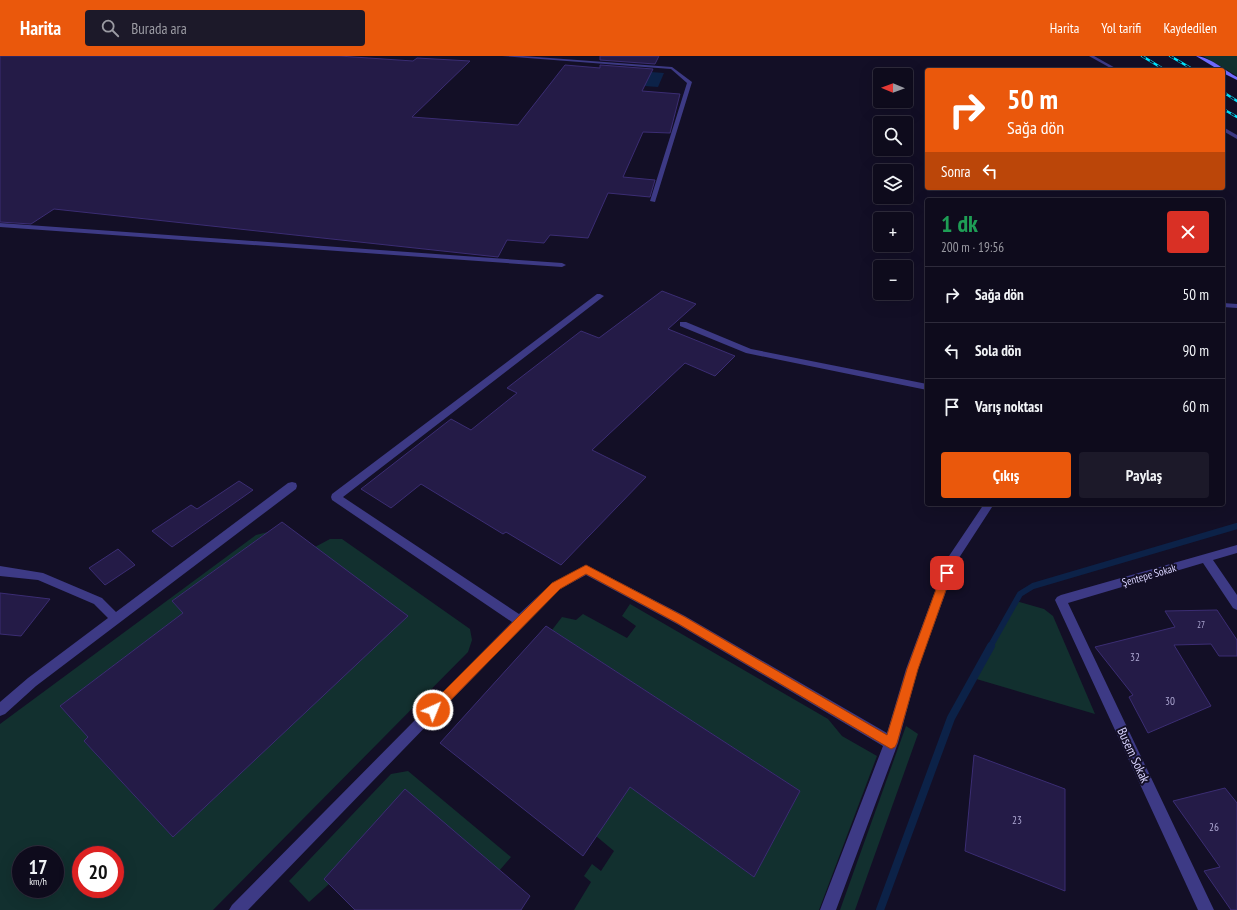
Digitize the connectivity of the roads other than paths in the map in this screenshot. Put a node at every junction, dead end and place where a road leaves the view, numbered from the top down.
1 (504, 56) edge
2 (1091, 56) edge
3 (1198, 56) edge
4 (1112, 68) edge
5 (1219, 68) edge
6 (1225, 72) edge
7 (1237, 79) edge
8 (1225, 130) edge
9 (1237, 137) edge
10 (653, 201) dead end
11 (0, 225) edge
12 (562, 266) dead end
13 (600, 296) dead end
14 (1225, 305) edge
15 (1237, 306) edge
16 (684, 324) dead end
17 (925, 387) edge
18 (292, 486) dead end
19 (988, 506) edge
20 (1237, 549) edge
21 (1206, 558) junction
22 (0, 571) edge
23 (1061, 600) joint
24 (1237, 605) edge
25 (116, 619) junction
26 (520, 621) junction
27 (0, 710) edge
28 (891, 743) junction
29 (237, 910) edge
30 (828, 910) edge
31 (1206, 910) edge

1 - 10 street
2 - 4 street
3 - 5 street
6 - 7 street
8 - 9 street
11 - 12 street
13 - 26 street
14 - 15 street
16 - 17 street
18 - 25 street
19 - 28 street
20 - 21 street, Şentepe Sokak
21 - 23 street, Şentepe Sokak
21 - 24 street
22 - 25 street
23 - 31 street, Busem Sokak
25 - 27 street
26 - 28 street
26 - 29 street
28 - 30 street

